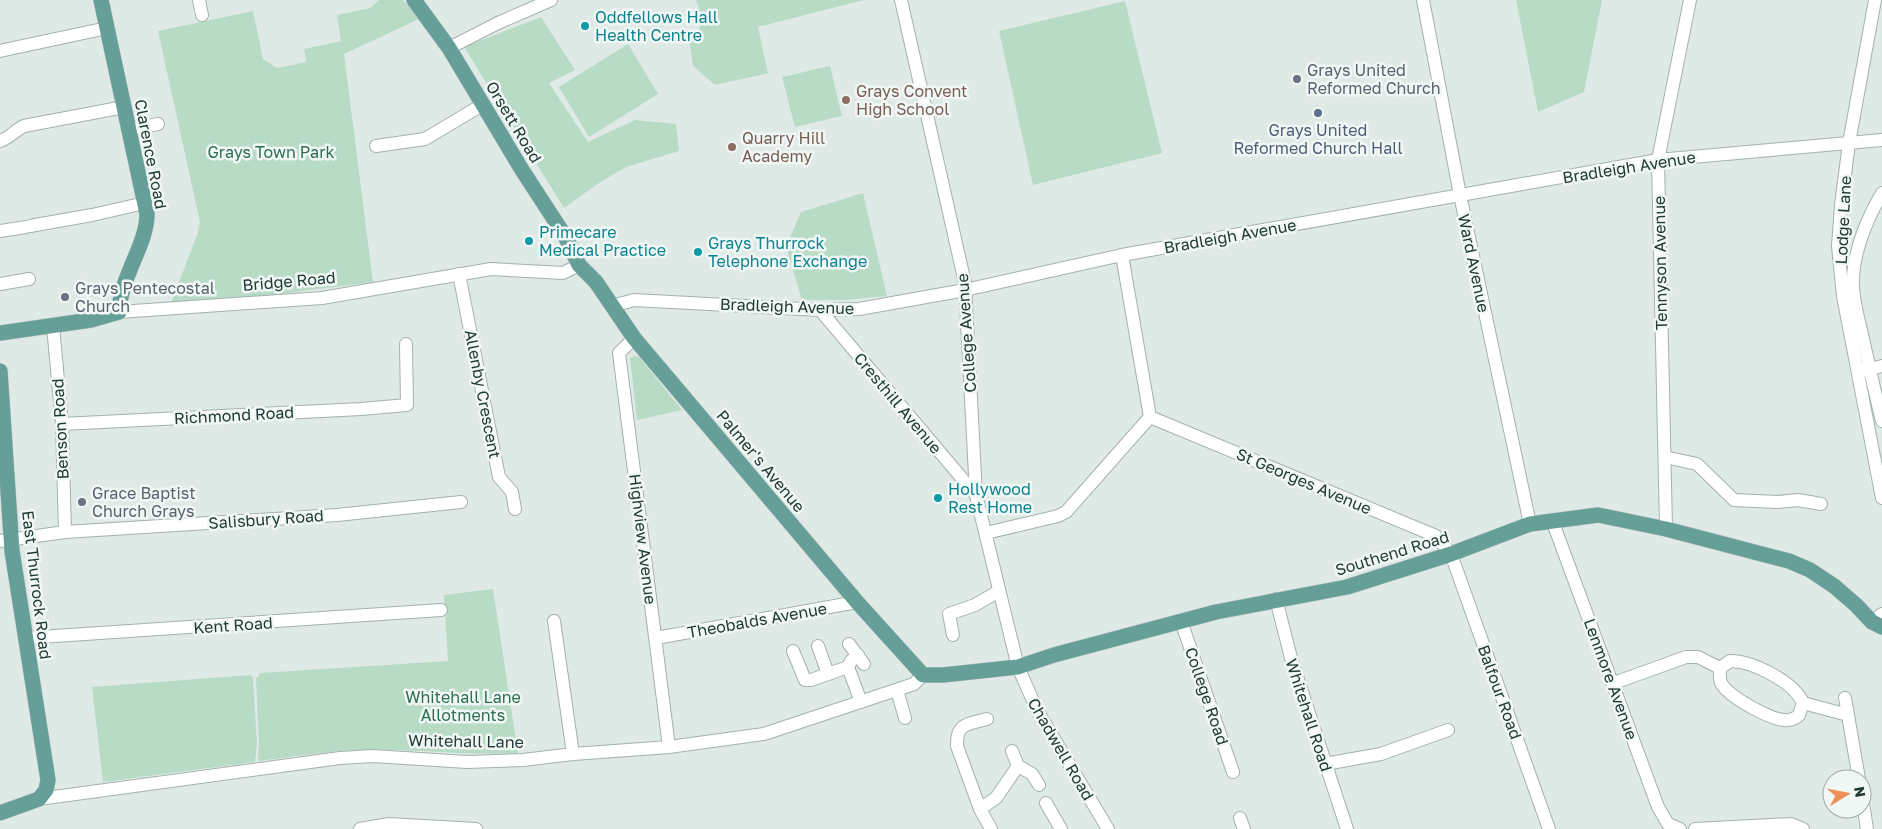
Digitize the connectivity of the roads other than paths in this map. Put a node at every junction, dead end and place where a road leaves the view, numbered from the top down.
1 (101, 0) edge
2 (199, 0) edge
3 (414, 0) edge
4 (551, 0) edge
5 (901, 0) edge
6 (1423, 0) edge
7 (1690, 0) edge
8 (1876, 0) edge
9 (202, 15) dead end
10 (107, 28) junction
11 (449, 48) junction
12 (0, 51) edge
13 (482, 105) junction
14 (124, 107) junction
15 (158, 124) dead end
16 (129, 130) junction
17 (1882, 140) edge
18 (0, 141) edge
19 (1849, 143) junction
20 (376, 146) dead end
21 (1658, 160) junction
22 (1882, 193) edge
23 (1460, 195) junction
24 (144, 203) junction
25 (0, 231) edge
26 (1122, 256) junction
27 (579, 265) junction
28 (459, 274) junction
29 (29, 279) dead end
30 (0, 284) edge
31 (965, 290) junction
32 (612, 306) junction
33 (820, 310) junction
34 (119, 312) junction
35 (53, 326) junction
36 (0, 333) edge
37 (634, 338) junction
38 (406, 344) dead end
39 (1882, 366) edge
40 (1863, 370) junction
41 (0, 371) edge
42 (1150, 417) junction
43 (1882, 421) edge
44 (62, 424) junction
45 (2, 442) edge
46 (1665, 457) junction
47 (976, 495) junction
48 (1882, 498) edge
49 (462, 502) dead end
50 (1821, 504) dead end
51 (515, 508) dead end
52 (1552, 520) junction
53 (1530, 524) junction
54 (1666, 528) junction
55 (65, 532) junction
56 (986, 533) junction
57 (6, 540) edge
58 (1451, 554) junction
59 (1000, 591) junction
60 (1276, 599) junction
61 (857, 602) junction
62 (440, 610) dead end
63 (1882, 618) edge
64 (554, 620) dead end
65 (1181, 620) junction
66 (953, 635) dead end
67 (25, 638) junction
68 (656, 638) junction
69 (849, 644) dead end
70 (818, 646) dead end
71 (793, 652) dead end
72 (1018, 667) junction
73 (848, 668) junction
74 (1720, 668) junction
75 (828, 674) junction
76 (923, 675) junction
77 (1614, 683) junction
78 (897, 690) junction
79 (1845, 698) dead end
80 (861, 702) junction
81 (1802, 703) junction
82 (1848, 715) junction
83 (905, 718) dead end
84 (987, 719) dead end
85 (1448, 730) dead end
86 (669, 747) junction
87 (1012, 751) dead end
88 (572, 754) junction
89 (1325, 764) junction
90 (1018, 766) junction
91 (1857, 769) edge
92 (1233, 772) dead end
93 (1039, 785) dead end
94 (38, 799) junction
95 (1046, 803) dead end
96 (980, 809) junction
97 (0, 813) edge
98 (360, 829) edge
99 (476, 829) edge
100 (991, 829) edge
101 (1061, 829) edge
102 (1108, 829) edge
103 (1347, 829) edge
104 (1549, 829) edge
105 (1680, 829) edge
106 (1695, 829) edge
107 (1803, 829) edge

1 - 10 main road, Clarence Road
2 - 9 street
3 - 11 main road, Orsett Road
4 - 11 street
5 - 31 street, College Avenue
6 - 23 street, Ward Avenue
7 - 21 street, Tennyson Avenue
8 - 19 street, Lodge Lane
10 - 12 street
10 - 14 main road, Clarence Road
11 - 13 main road, Orsett Road
13 - 20 street
13 - 27 main road, Orsett Road
14 - 16 main road, Clarence Road
14 - 18 street
15 - 16 street
16 - 24 main road, Clarence Road
17 - 19 street, Bradleigh Avenue
19 - 21 street, Bradleigh Avenue
19 - 40 street, Lodge Lane
21 - 23 street, Bradleigh Avenue
21 - 46 street, Tennyson Avenue
22 - 40 street
23 - 26 street, Bradleigh Avenue
23 - 53 street, Ward Avenue
24 - 25 street
24 - 34 main road, Clarence Road
26 - 31 street, Bradleigh Avenue
26 - 42 street
27 - 28 street, Bridge Road
27 - 32 main road, Palmer's Avenue
28 - 34 street, Bridge Road
28 - 51 street, Allenby Crescent
29 - 30 street
31 - 33 street, Bradleigh Avenue
31 - 47 street, College Avenue
32 - 33 street, Bradleigh Avenue
32 - 37 main road, Palmer's Avenue
33 - 47 street, Cresthill Avenue
34 - 35 main road, Bridge Road
35 - 36 main road, Bridge Road
35 - 44 street, Benson Road
37 - 61 main road, Palmer's Avenue
37 - 68 street, Highview Avenue
38 - 44 street, Richmond Road
39 - 40 street
40 - 43 street
40 - 48 street, Lodge Lane
41 - 45 main road, East Thurrock Road
42 - 56 street
42 - 58 street, St Georges Avenue
44 - 55 street, Benson Road
45 - 57 main road, East Thurrock Road
46 - 50 street
46 - 54 street, Tennyson Avenue
47 - 56 street, College Avenue
49 - 55 street, Salisbury Road
52 - 53 main road, Southend Road
52 - 54 main road, Southend Road
52 - 77 street, Lenmore Avenue
53 - 58 main road, Southend Road
54 - 63 main road, Southend Road
55 - 57 street, Salisbury Road
56 - 59 street, College Avenue
57 - 67 main road, East Thurrock Road
58 - 60 main road, Southend Road
58 - 104 street, Balfour Road
59 - 66 street
59 - 72 street, College Avenue
60 - 65 main road, Southend Road
60 - 89 street, Whitehall Road
61 - 68 street, Theobalds Avenue
61 - 76 main road, Palmer's Avenue
62 - 67 street, Kent Road
64 - 88 street
65 - 72 main road, Southend Road
65 - 92 street, College Road
67 - 94 main road, East Thurrock Road
68 - 86 street, Highview Avenue
69 - 73 street
70 - 75 street
71 - 75 street
72 - 76 main road, Southend Road
72 - 102 street, Chadwell Road
73 - 75 street
73 - 80 street
74 - 77 street
74 - 81 street
74 - 81 street
76 - 78 street, Whitehall Lane
77 - 105 street, Lenmore Avenue
78 - 80 street, Whitehall Lane
78 - 83 street
79 - 82 street
80 - 86 street, Whitehall Lane
81 - 82 street
82 - 91 street
84 - 96 street
85 - 89 street
86 - 88 street, Whitehall Lane
87 - 90 street
88 - 94 street, Whitehall Lane
89 - 103 street, Whitehall Road
90 - 93 street
90 - 96 street
94 - 97 main road, Whitehall Lane
95 - 101 street
96 - 100 street
98 - 99 street
106 - 107 street

